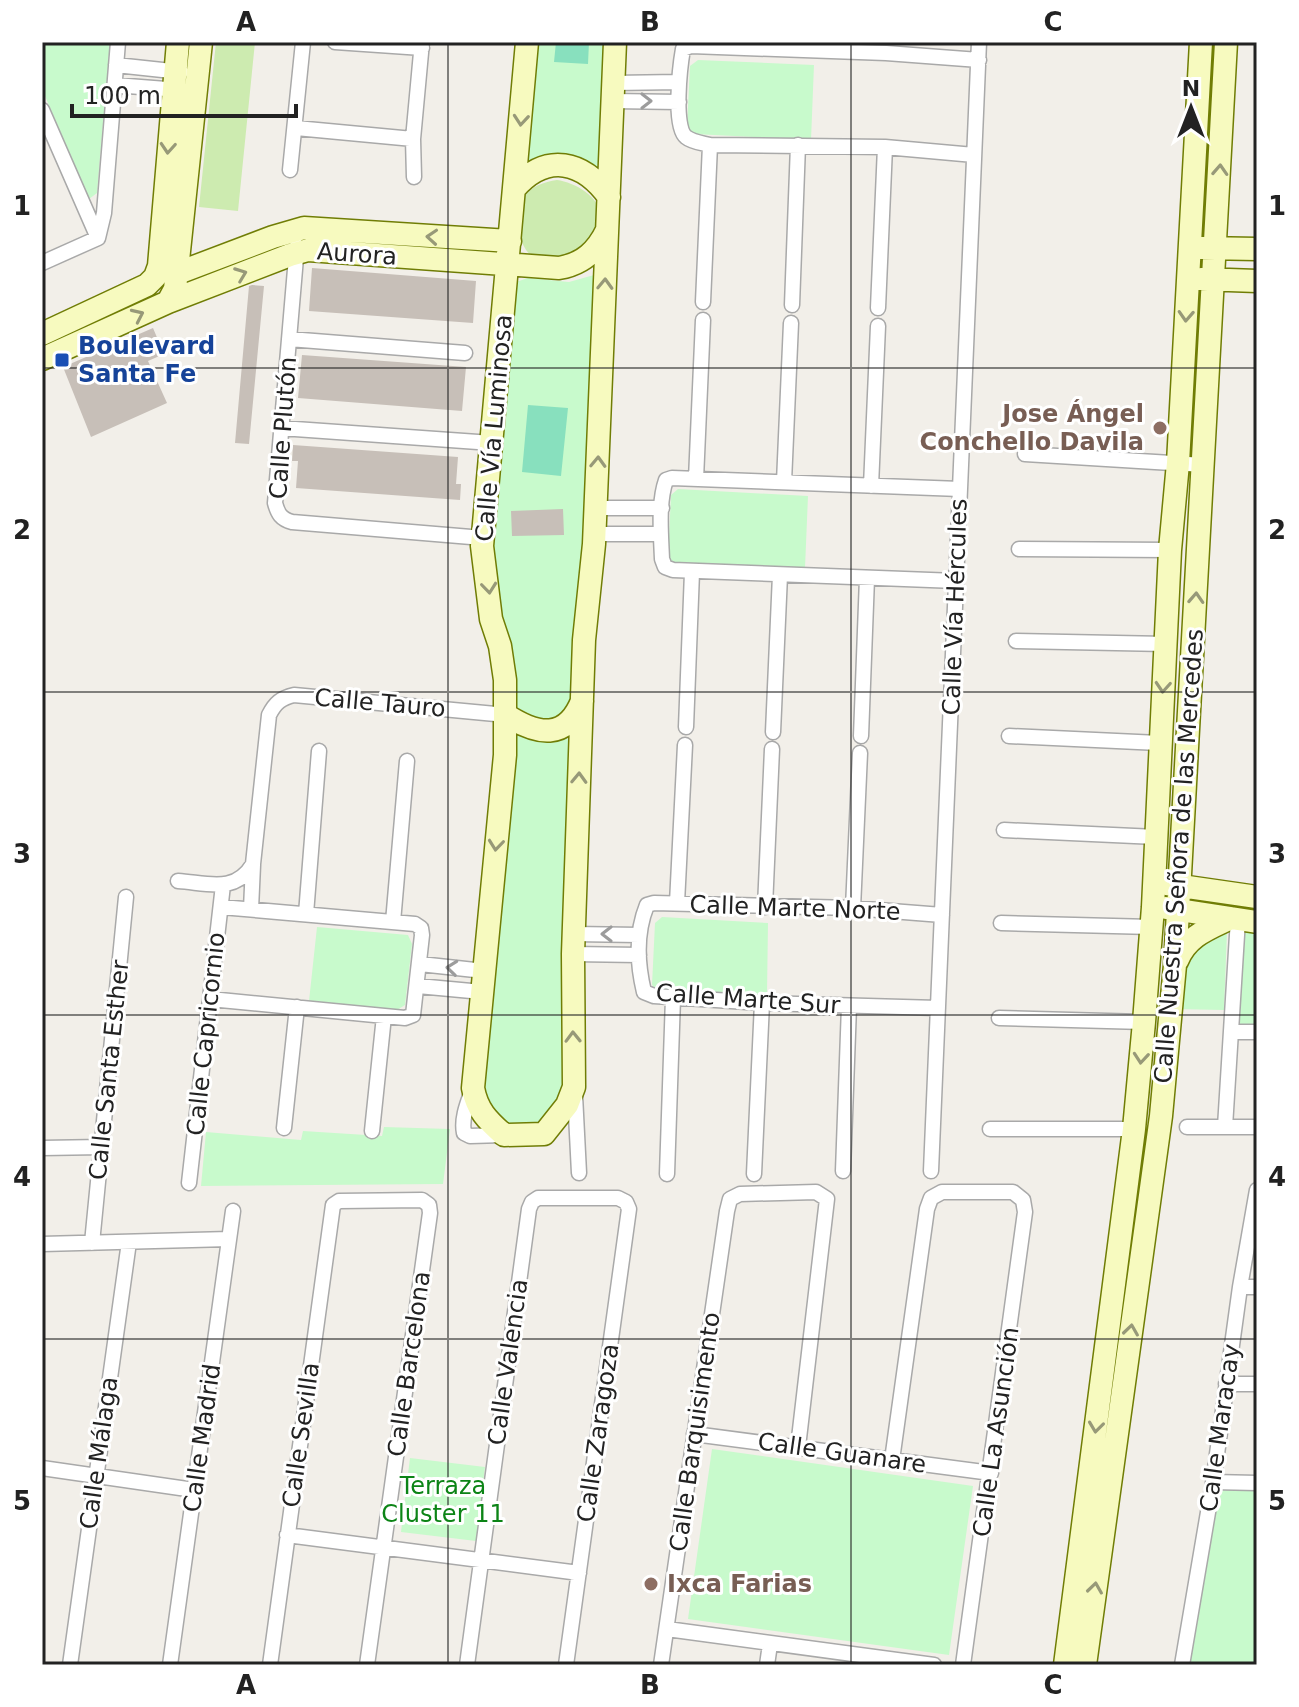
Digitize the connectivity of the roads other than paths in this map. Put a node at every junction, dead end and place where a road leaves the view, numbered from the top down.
1 (118, 42) edge
2 (178, 42) edge
3 (201, 42) edge
4 (303, 42) edge
5 (335, 42) edge
6 (527, 42) edge
7 (615, 42) edge
8 (979, 42) edge
9 (1201, 42) edge
10 (1226, 42) edge
11 (422, 45) edge
12 (714, 45) edge
13 (800, 46) edge
14 (886, 47) edge
15 (979, 60) junction
16 (116, 65) junction
17 (173, 80) junction
18 (678, 82) junction
19 (197, 83) junction
20 (115, 85) junction
21 (613, 92) junction
22 (679, 102) junction
23 (42, 110) edge
24 (296, 128) junction
25 (413, 139) junction
26 (710, 145) junction
27 (798, 145) junction
28 (885, 147) junction
29 (974, 155) junction
30 (290, 170) dead end
31 (414, 177) dead end
32 (515, 188) junction
33 (609, 197) junction
34 (1218, 205) junction
35 (299, 229) junction
36 (607, 230) junction
37 (98, 238) junction
38 (510, 241) junction
39 (1190, 248) junction
40 (1216, 248) junction
41 (1257, 248) edge
42 (297, 253) junction
43 (42, 263) edge
44 (508, 264) junction
45 (178, 273) junction
46 (1188, 279) junction
47 (1214, 279) junction
48 (1256, 281) edge
49 (168, 302) junction
50 (703, 302) dead end
51 (792, 305) dead end
52 (878, 308) dead end
53 (1212, 313) junction
54 (703, 320) dead end
55 (791, 323) dead end
56 (878, 326) dead end
57 (42, 334) edge
58 (289, 339) junction
59 (465, 353) dead end
60 (42, 359) edge
61 (281, 428) junction
62 (492, 443) junction
63 (1025, 454) dead end
64 (1178, 463) junction
65 (1204, 465) junction
66 (696, 479) junction
67 (784, 482) junction
68 (871, 486) junction
69 (960, 489) junction
70 (596, 508) junction
71 (662, 508) junction
72 (595, 534) junction
73 (661, 534) junction
74 (483, 538) junction
75 (1019, 549) dead end
76 (1170, 550) junction
77 (692, 572) junction
78 (780, 575) junction
79 (867, 578) junction
80 (956, 581) junction
81 (1016, 641) dead end
82 (1166, 644) junction
83 (582, 700) junction
84 (506, 715) junction
85 (686, 727) dead end
86 (773, 732) dead end
87 (861, 736) dead end
88 (1009, 736) dead end
89 (1159, 743) junction
90 (685, 745) dead end
91 (772, 749) dead end
92 (319, 751) dead end
93 (860, 753) dead end
94 (407, 761) dead end
95 (1004, 830) dead end
96 (1156, 837) junction
97 (1182, 849) junction
98 (253, 864) junction
99 (178, 881) dead end
100 (1154, 882) junction
101 (223, 885) junction
102 (1180, 885) junction
103 (1246, 895) edge
104 (126, 897) dead end
105 (677, 903) junction
106 (647, 905) joint
107 (221, 907) junction
108 (765, 907) junction
109 (853, 908) junction
110 (251, 909) junction
111 (1178, 909) junction
112 (306, 914) junction
113 (942, 915) junction
114 (1152, 917) junction
115 (1242, 920) edge
116 (393, 922) junction
117 (1001, 923) dead end
118 (639, 935) junction
119 (573, 944) junction
120 (639, 955) junction
121 (420, 964) junction
122 (1175, 965) junction
123 (483, 982) junction
124 (418, 986) junction
125 (673, 998) junction
126 (210, 999) junction
127 (762, 1003) junction
128 (849, 1006) junction
129 (297, 1007) junction
130 (938, 1008) junction
131 (384, 1016) junction
132 (999, 1018) dead end
133 (1144, 1022) junction
134 (1231, 1032) junction
135 (1257, 1032) edge
136 (574, 1087) junction
137 (1161, 1116) junction
138 (1135, 1122) junction
139 (1187, 1127) dead end
140 (1225, 1127) junction
141 (1257, 1127) edge
142 (284, 1128) dead end
143 (990, 1129) dead end
144 (372, 1131) dead end
145 (576, 1133) junction
146 (544, 1134) junction
147 (102, 1147) junction
148 (42, 1148) edge
149 (843, 1171) dead end
150 (931, 1171) dead end
151 (579, 1173) dead end
152 (667, 1174) dead end
153 (754, 1174) dead end
154 (189, 1183) dead end
155 (1257, 1190) edge
156 (626, 1202) joint
157 (429, 1205) joint
158 (233, 1211) dead end
159 (229, 1239) junction
160 (129, 1242) junction
161 (92, 1243) junction
162 (42, 1244) edge
163 (1240, 1287) junction
164 (1257, 1287) edge
165 (1226, 1384) junction
166 (1257, 1384) edge
167 (694, 1434) junction
168 (798, 1447) junction
169 (892, 1460) junction
170 (42, 1468) edge
171 (991, 1473) junction
172 (96, 1476) junction
173 (1213, 1482) junction
174 (1257, 1483) edge
175 (194, 1490) junction
176 (287, 1535) junction
177 (384, 1548) junction
178 (481, 1561) junction
179 (579, 1573) junction
180 (667, 1629) junction
181 (770, 1644) junction
182 (1080, 1652) edge
183 (866, 1661) edge
184 (70, 1665) edge
185 (170, 1665) edge
186 (270, 1665) edge
187 (367, 1665) edge
188 (467, 1665) edge
189 (566, 1665) edge
190 (661, 1665) edge
191 (767, 1665) edge
192 (934, 1665) edge
193 (963, 1665) edge
194 (1065, 1665) edge
195 (1182, 1665) edge

1 - 16 street
2 - 17 street
3 - 19 street
4 - 24 street
5 - 11 street
6 -> 32 street, Calle Vía Luminosa
7 - 21 street
8 - 15 street, Calle Vía Hércules
9 - 39 street, Calle Nuestra Señora de las Mercedes
34 -> 10 street, Calle Nuestra Señora de las Mercedes
11 - 25 street
12 - 13 street
12 - 18 street
13 - 14 street
14 - 15 street
15 - 29 street, Calle Vía Hércules
16 - 17 street
16 - 20 street
17 - 19 street
17 - 20 street
17 -> 57 street
18 - 21 street
18 - 22 street
19 - 45 street
20 - 37 street
21 -> 22 street
21 - 33 street
22 - 26 street
23 - 37 street
24 - 25 street
24 - 30 street
25 - 31 street
26 - 27 street
26 - 50 street
27 - 28 street
27 - 51 street
28 - 29 street
28 - 52 street
29 - 69 street, Calle Vía Hércules
32 - 33 street
32 - 38 street, Calle Vía Luminosa
33 - 36 street
34 - 40 street, Calle Nuestra Señora de las Mercedes
34 - 41 street
38 -> 35 street, Aurora
35 - 42 street, Calle Plutón
35 - 45 street, Aurora
36 - 44 street
70 -> 36 street
37 - 43 street
38 - 44 street, Calle Vía Luminosa
39 - 40 street
39 - 46 street, Calle Nuestra Señora de las Mercedes
40 - 41 street
40 - 47 street, Calle Nuestra Señora de las Mercedes
42 - 44 street, Aurora
49 -> 42 street, Aurora
42 - 58 street, Calle Plutón
44 - 62 street, Calle Vía Luminosa
45 - 49 street
46 - 47 street
46 -> 64 street, Calle Nuestra Señora de las Mercedes
47 - 48 street
47 - 53 street, Calle Nuestra Señora de las Mercedes
48 - 53 street
60 -> 49 street
53 - 65 street, Calle Nuestra Señora de las Mercedes
54 - 66 street
55 - 67 street
56 - 68 street
58 - 59 street
58 - 61 street, Calle Plutón
61 - 62 street
61 - 74 street, Calle Plutón
62 - 74 street, Calle Vía Luminosa
63 - 64 street
64 - 65 street
64 - 76 street, Calle Nuestra Señora de las Mercedes
97 -> 65 street, Calle Nuestra Señora de las Mercedes
66 - 67 street
66 - 71 street
67 - 68 street
68 - 69 street
69 - 80 street, Calle Vía Hércules
70 - 71 street
70 - 72 street
71 - 73 street
72 - 73 street
72 - 83 street
73 - 77 street
74 -> 84 street, Calle Vía Luminosa
75 - 76 street
76 - 82 street, Calle Nuestra Señora de las Mercedes
77 - 78 street
77 - 85 street
78 - 79 street
78 - 86 street
79 - 80 street
79 - 87 street
80 - 113 street, Calle Vía Hércules
81 - 82 street
82 -> 89 street, Calle Nuestra Señora de las Mercedes
83 - 84 street
119 -> 83 street
84 - 98 street, Calle Tauro
84 -> 123 street, Calle Vía Luminosa
88 - 89 street
89 - 96 street, Calle Nuestra Señora de las Mercedes
90 - 105 street
91 - 108 street
92 - 112 street
93 - 109 street
94 - 116 street
95 - 96 street
96 - 100 street, Calle Nuestra Señora de las Mercedes
97 - 102 street, Calle Nuestra Señora de las Mercedes
97 - 103 street
98 - 101 street
98 - 110 street, Calle Tauro
99 - 101 street
100 - 102 street
100 - 114 street, Calle Nuestra Señora de las Mercedes
101 - 107 street, Calle Capricornio
102 - 103 street
102 - 111 street, Calle Nuestra Señora de las Mercedes
104 - 147 street, Calle Santa Esther
105 - 106 street, Calle Marte Norte
105 - 108 street, Calle Marte Norte
106 - 118 street, Calle Marte Sur
107 - 110 street
107 - 126 street, Calle Capricornio
108 - 109 street, Calle Marte Norte
109 - 113 street, Calle Marte Norte
110 - 112 street
111 - 114 street
111 - 115 street
111 - 122 street, Calle Nuestra Señora de las Mercedes
112 - 116 street
113 - 130 street, Calle Vía Hércules
114 - 117 street
114 - 133 street, Calle Nuestra Señora de las Mercedes
115 - 122 street
115 - 134 street
116 - 121 street
118 -> 119 street
118 - 120 street, Calle Marte Sur
119 - 120 street
136 -> 119 street
120 - 125 street, Calle Marte Sur
123 -> 121 street
121 - 124 street
122 - 137 street, Calle Nuestra Señora de las Mercedes
123 - 124 street
123 - 146 street, Calle Vía Luminosa
124 - 131 street
125 - 127 street, Calle Marte Sur
125 - 152 street
126 - 129 street
126 - 154 street, Calle Capricornio
127 - 128 street, Calle Marte Sur
127 - 153 street
128 - 130 street, Calle Marte Sur
128 - 149 street
129 - 131 street
129 - 142 street
130 - 150 street, Calle Vía Hércules
131 - 144 street
132 - 133 street
133 -> 138 street, Calle Nuestra Señora de las Mercedes
134 - 135 street
134 - 140 street
136 - 145 street
136 - 146 street
137 - 138 street
182 -> 137 street, Calle Nuestra Señora de las Mercedes
138 - 143 street
138 -> 182 street, Calle Nuestra Señora de las Mercedes
139 - 140 street
140 - 141 street
145 - 146 street
145 - 151 street
147 - 148 street
147 - 161 street, Calle Santa Esther
155 - 163 street, Calle Maracay
156 - 178 street, Calle Valencia
156 - 179 street, Calle Zaragoza
157 - 176 street, Calle Sevilla
157 - 177 street, Calle Barcelona
158 - 159 street, Calle Madrid
159 - 160 street
159 - 175 street, Calle Madrid
160 - 161 street
160 - 172 street, Calle Málaga
161 - 162 street
163 - 164 street
163 - 165 street, Calle Maracay
165 - 166 street
165 - 173 street, Calle Maracay
167 - 168 street, Calle Guanare
167 - 168 street, Calle Barquisimento
167 - 180 street, Calle Barquisimento
168 - 169 street, Calle Guanare
169 - 171 street, Calle Guanare
169 - 171 street, Calle La Asunción
170 - 172 street
171 - 193 street, Calle La Asunción
172 - 175 street
172 - 184 street, Calle Málaga
173 - 174 street
173 - 195 street, Calle Maracay
175 - 185 street, Calle Madrid
176 - 177 street
176 - 186 street, Calle Sevilla
177 - 178 street
177 - 187 street, Calle Barcelona
178 - 179 street
178 - 188 street, Calle Valencia
179 - 189 street, Calle Zaragoza
180 - 181 street
180 - 190 street, Calle Barquisimento
181 - 183 street
181 - 191 street
182 - 194 street, Calle Nuestra Señora de las Mercedes
183 - 192 street

